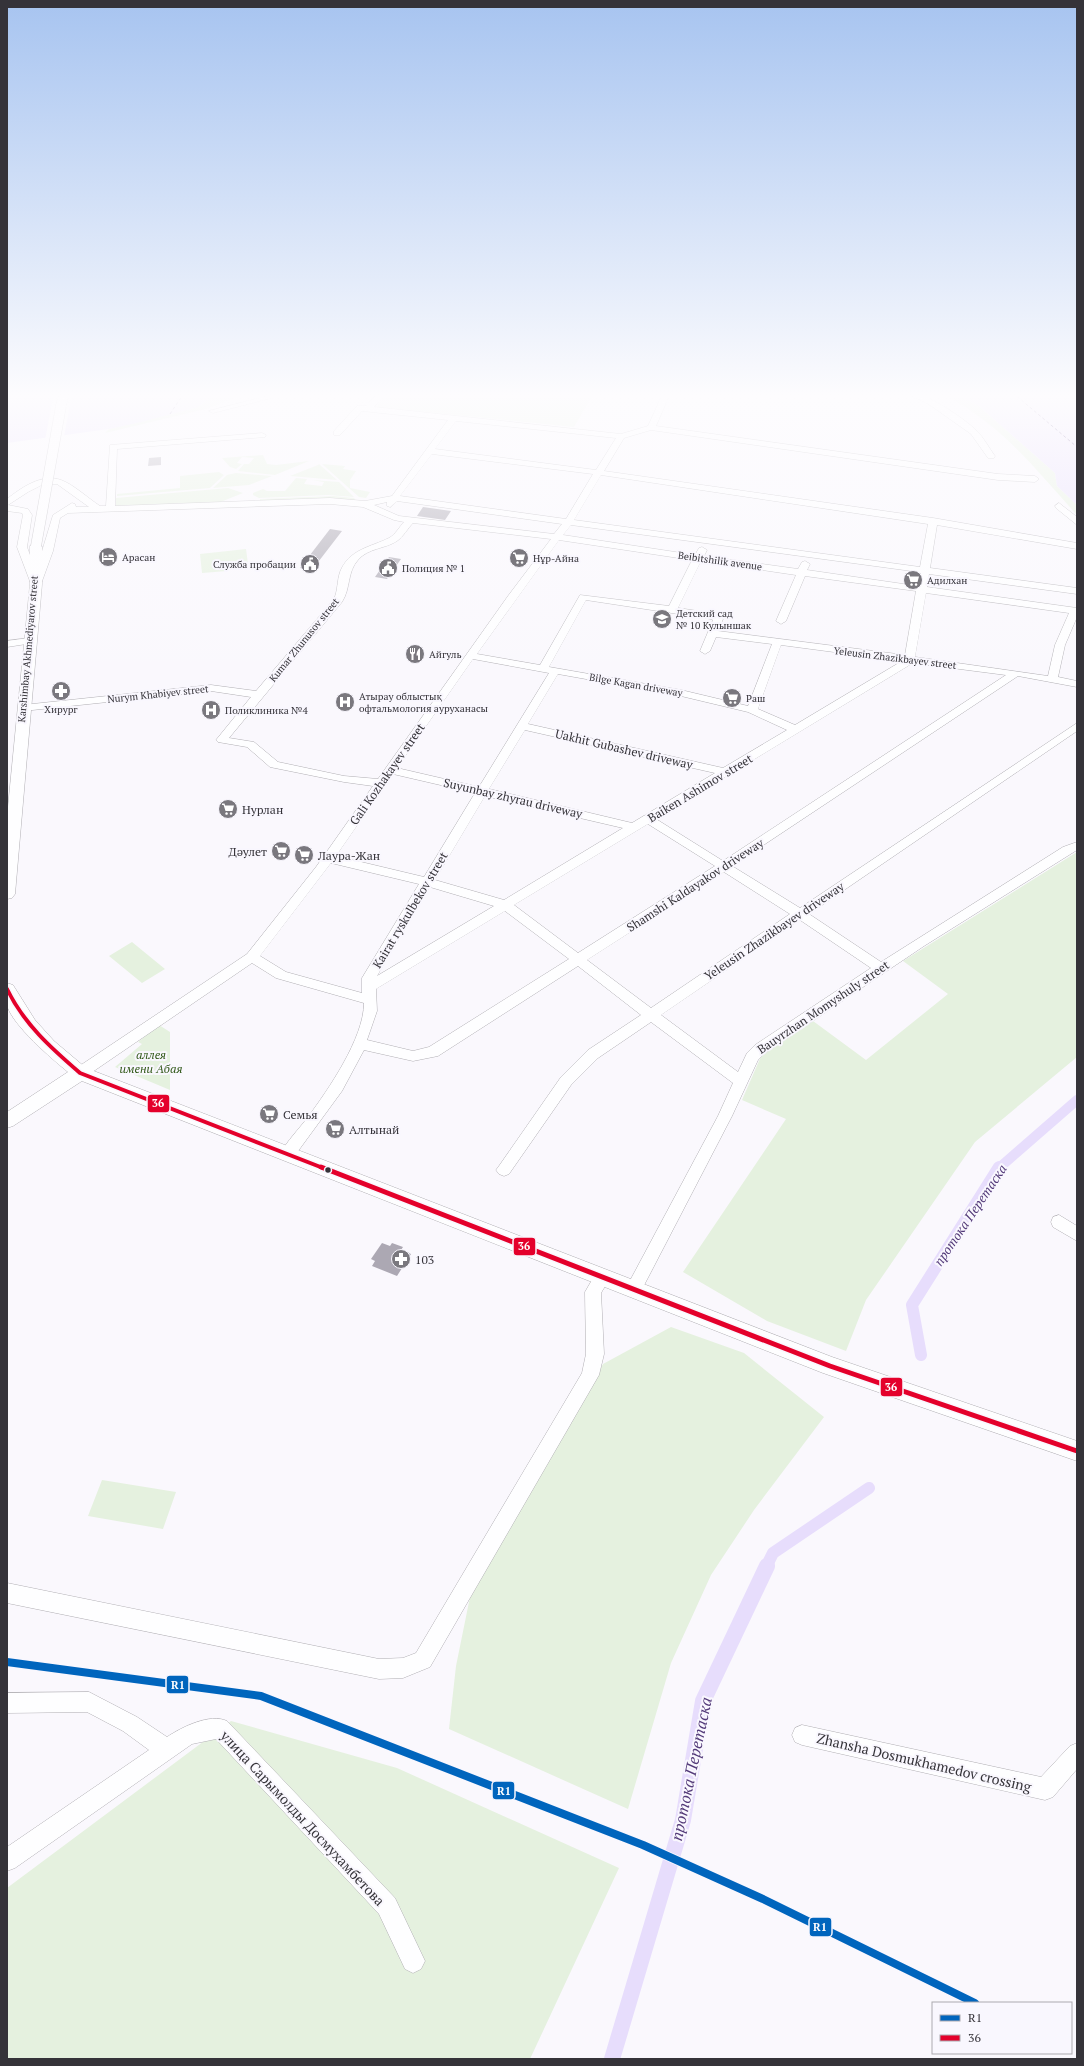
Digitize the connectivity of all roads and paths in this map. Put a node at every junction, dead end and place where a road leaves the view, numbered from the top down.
1 (26, 489) edge
2 (46, 489) edge
3 (68, 489) edge
4 (111, 489) edge
5 (401, 489) edge
6 (589, 489) edge
7 (718, 489) edge
8 (394, 498) junction
9 (83, 500) junction
10 (7, 503) edge
11 (365, 504) junction
12 (1059, 506) dead end
13 (7, 508) edge
14 (110, 508) junction
15 (98, 509) junction
16 (65, 510) junction
17 (384, 513) junction
18 (410, 520) junction
19 (933, 521) junction
20 (568, 522) junction
21 (1077, 522) edge
22 (557, 537) junction
23 (706, 540) junction
24 (1077, 546) edge
25 (808, 554) junction
26 (698, 558) junction
27 (924, 570) junction
28 (803, 572) junction
29 (36, 584) junction
30 (923, 588) junction
31 (1077, 590) edge
32 (672, 610) junction
33 (1076, 610) edge
34 (782, 621) dead end
35 (712, 633) junction
36 (29, 641) junction
37 (777, 643) junction
38 (7, 644) edge
39 (705, 651) dead end
40 (471, 656) junction
41 (909, 661) junction
42 (549, 670) junction
43 (1016, 673) junction
44 (1052, 680) junction
45 (1077, 684) edge
46 (259, 695) junction
47 (23, 708) junction
48 (752, 710) junction
49 (521, 726) junction
50 (1077, 726) edge
51 (797, 730) junction
52 (391, 770) junction
53 (726, 772) junction
54 (381, 783) junction
55 (482, 790) junction
56 (648, 819) junction
57 (634, 827) junction
58 (1077, 846) edge
59 (328, 858) junction
60 (724, 867) junction
61 (427, 882) junction
62 (7, 894) edge
63 (506, 905) junction
64 (800, 914) junction
65 (252, 957) junction
66 (578, 960) junction
67 (880, 968) junction
68 (7, 989) edge
69 (369, 994) junction
70 (651, 1014) junction
71 (360, 1044) junction
72 (80, 1073) junction
73 (740, 1080) junction
74 (7, 1121) edge
75 (288, 1154) junction
76 (504, 1170) dead end
77 (1059, 1222) dead end
78 (1077, 1234) edge
79 (602, 1278) junction
80 (633, 1290) junction
81 (1077, 1451) edge
82 (7, 1593) edge
83 (7, 1703) edge
84 (802, 1735) dead end
85 (167, 1750) junction
86 (1077, 1753) edge
87 (7, 1860) edge
88 (413, 1961) dead end

1 - 10 street
2 - 29 main road, Karshimbay Akhmediyarov street, bridge
3 - 9 street
4 - 14 street
5 - 8 street
6 - 20 street, Gali Kozhakayev street
7 - 19 street
8 - 11 street, Beibitshilik avenue
8 - 17 street
8 - 20 street, Beibitshilik avenue
9 - 15 street
9 - 16 street
11 - 14 street, Beibitshilik avenue
11 - 17 street, Beibitshilik avenue
12 - 21 street
13 - 29 street
14 - 15 street, Beibitshilik avenue
15 - 16 street, Beibitshilik avenue
16 - 29 street
17 - 18 street, Beibitshilik avenue
18 - 22 street, Beibitshilik avenue
18 - 46 street, Kumar Zhunusov street
19 - 24 street
19 - 27 street
20 - 22 street, Gali Kozhakayev street
20 - 23 street, Beibitshilik avenue
22 - 26 street, Beibitshilik avenue
22 - 40 street, Gali Kozhakayev street
23 - 25 street, Beibitshilik avenue
23 - 26 street
25 - 27 street, Beibitshilik avenue
25 - 28 street
26 - 28 street, Beibitshilik avenue
26 - 32 street
27 - 30 street
27 - 31 street, Beibitshilik avenue
28 - 30 street, Beibitshilik avenue
28 - 34 street
29 - 36 main road, Karshimbay Akhmediyarov street
30 - 33 street, Beibitshilik avenue
30 - 41 street
32 - 35 street
32 - 42 street, Kairat ryskulbekov street
33 - 44 street
35 - 37 street, Yeleusin Zhazikbayev street
35 - 39 street
36 - 38 street
36 - 47 main road, Karshimbay Akhmediyarov street
37 - 41 street, Yeleusin Zhazikbayev street
37 - 48 street
40 - 42 street, Bilge Kagan driveway
40 - 52 street, Gali Kozhakayev street
41 - 43 street, Yeleusin Zhazikbayev street
41 - 51 street, Baiken Ashimov street
42 - 48 street, Bilge Kagan driveway
42 - 49 street, Kairat ryskulbekov street
43 - 44 street, Yeleusin Zhazikbayev street
43 - 60 street, Shamshi Kaldayakov driveway
44 - 45 street, Yeleusin Zhazikbayev street
46 - 47 street, Nurym Khabiyev street
46 - 54 street
47 - 62 main road, Karshimbay Akhmediyarov street
48 - 51 street, Bilge Kagan driveway
49 - 53 street, Uakhit Gubashev driveway
49 - 55 street, Kairat ryskulbekov street
50 - 64 street, Yeleusin Zhazikbayev driveway
51 - 53 street, Baiken Ashimov street
52 - 54 street, Gali Kozhakayev street
52 - 55 street, Suyunbay zhyrau driveway
53 - 56 street, Baiken Ashimov street
54 - 59 street, Gali Kozhakayev street
55 - 57 street, Suyunbay zhyrau driveway
55 - 61 street, Kairat ryskulbekov street
56 - 57 street, Baiken Ashimov street
56 - 60 street
57 - 63 street, Baiken Ashimov street
58 - 67 street, Bauyrzhan Momyshuly street
59 - 61 street
59 - 65 street, Gali Kozhakayev street
60 - 64 street
60 - 66 street, Shamshi Kaldayakov driveway
61 - 63 street
61 - 69 street, Kairat ryskulbekov street
63 - 66 street
63 - 69 street, Baiken Ashimov street
64 - 67 street
64 - 70 street, Yeleusin Zhazikbayev driveway
65 - 69 street
65 - 72 street, Gali Kozhakayev street
66 - 70 street
66 - 71 street, Shamshi Kaldayakov driveway
67 - 73 street, Bauyrzhan Momyshuly street
68 - 72 main road
69 - 71 street, Kairat ryskulbekov street
70 - 73 street
70 - 76 street, Yeleusin Zhazikbayev driveway
71 - 75 street, Kairat ryskulbekov street
72 - 74 main road
72 - 75 main road
73 - 80 street, Bauyrzhan Momyshuly street
75 - 79 main road
77 - 78 street
79 - 80 main road
79 - 82 street
80 - 81 main road
83 - 85 street
84 - 86 street, Zhansha Dosmukhamedov crossing
85 - 87 street, улица Сарымолды Досмухамбетова
85 - 88 street, улица Сарымолды Досмухамбетова

